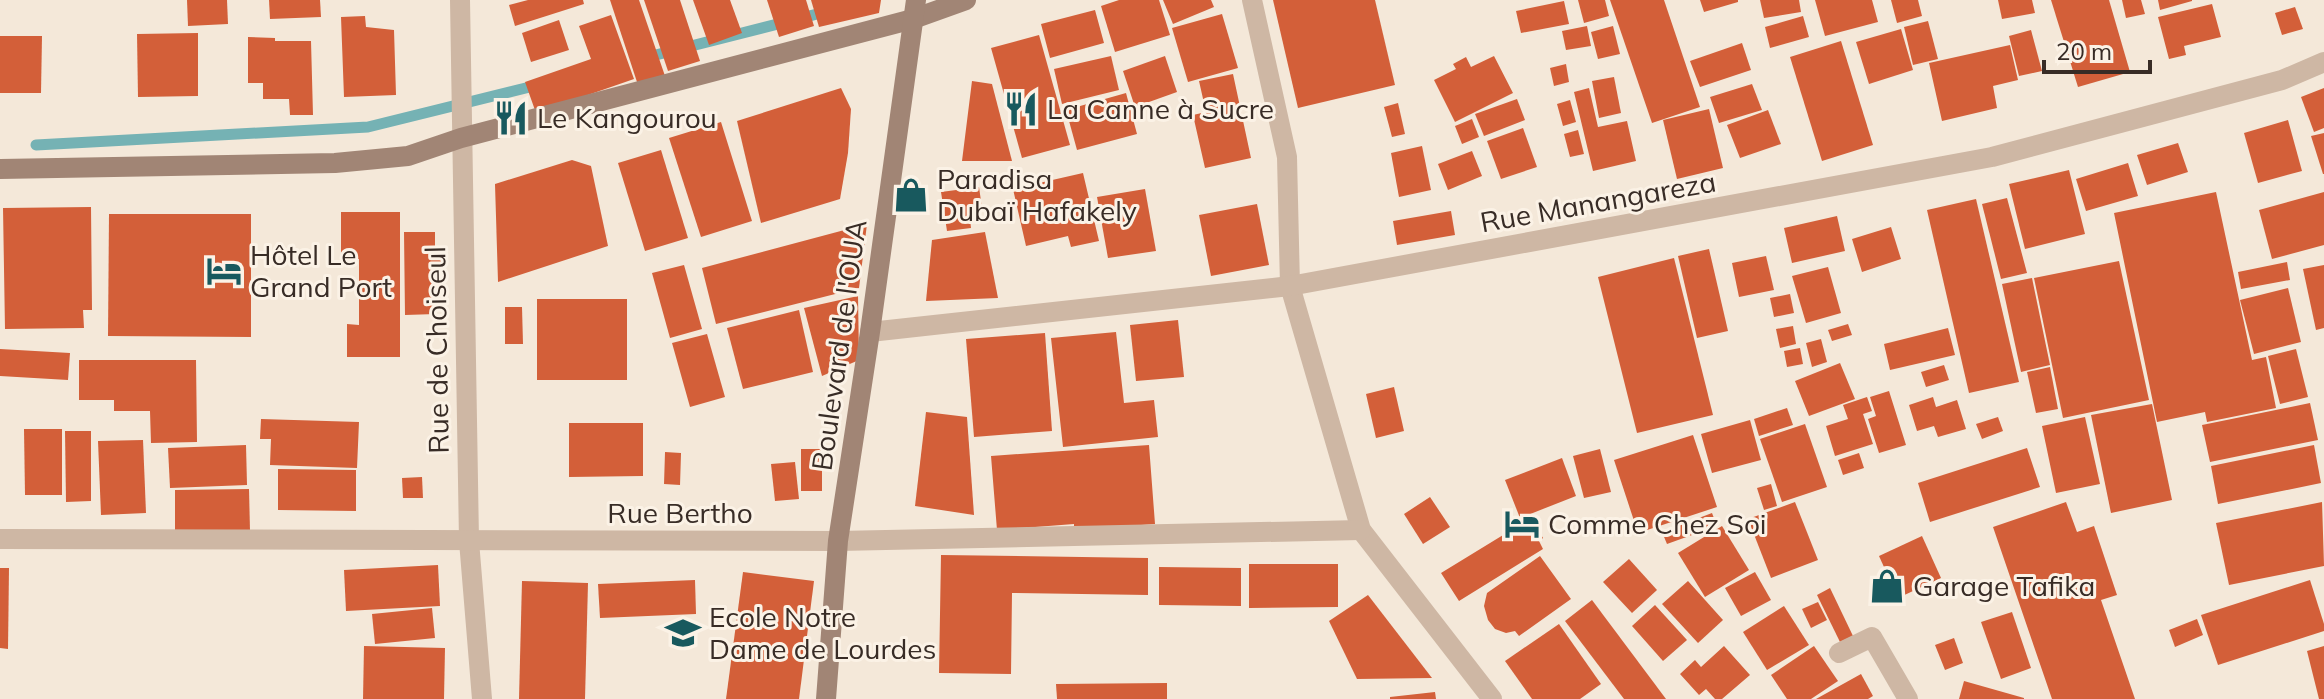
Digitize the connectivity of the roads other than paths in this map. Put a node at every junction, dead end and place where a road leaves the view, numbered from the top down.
1 (460, 0) edge
2 (966, 0) edge
3 (1252, 0) edge
4 (914, 10) edge
5 (2324, 62) edge
6 (461, 138) junction
7 (0, 169) edge
8 (1290, 286) junction
9 (870, 332) junction
10 (1361, 530) junction
11 (0, 539) edge
12 (469, 541) junction
13 (838, 541) junction
14 (1839, 653) dead end
15 (482, 699) edge
16 (826, 699) edge
17 (1492, 699) edge
18 (1908, 699) edge

1 - 6 street, Rue de Choiseul
2 - 4 street
3 - 8 street
4 - 6 street
4 - 9 street, Boulevard de l'OUA
5 - 8 street, Rue Manangareza
6 - 7 street
6 - 12 street, Rue de Choiseul
8 - 9 street, Rue Manangareza
8 - 10 street
9 - 13 street, Boulevard de l'OUA
10 - 13 street, Rue Bertho
10 - 17 street
11 - 12 street, Rue Bertho
12 - 13 street, Rue Bertho
12 - 15 street, Rue de Choiseul
13 - 16 street, Boulevard de l'OUA
14 - 18 street

